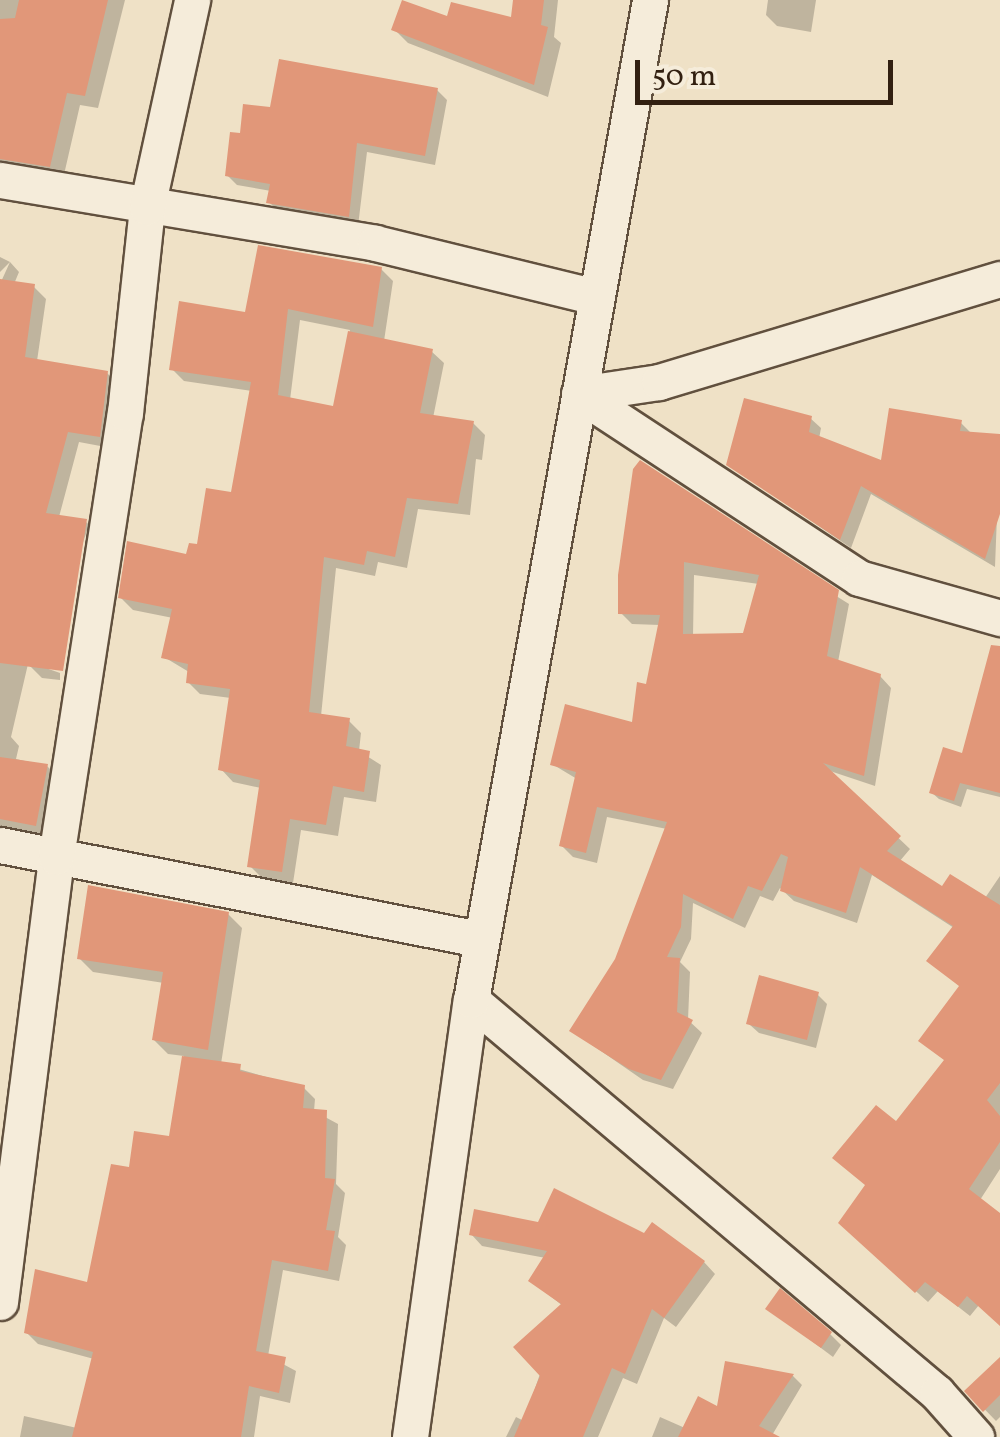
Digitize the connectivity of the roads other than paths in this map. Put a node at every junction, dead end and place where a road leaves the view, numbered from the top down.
1 (192, 0) edge
2 (650, 0) edge
3 (0, 180) edge
4 (147, 207) junction
5 (1000, 279) edge
6 (597, 297) junction
7 (579, 394) junction
8 (1000, 618) edge
9 (0, 845) edge
10 (56, 857) junction
11 (482, 940) junction
12 (470, 1000) junction
13 (0, 1302) edge
14 (410, 1437) edge
15 (976, 1437) edge

1 - 4 street
2 - 6 street
3 - 4 street
4 - 6 street
4 - 10 street
5 - 7 street
6 - 7 street
7 - 8 street
7 - 11 street
9 - 10 street
10 - 11 street
10 - 13 street
11 - 12 street
12 - 14 street
12 - 15 street

